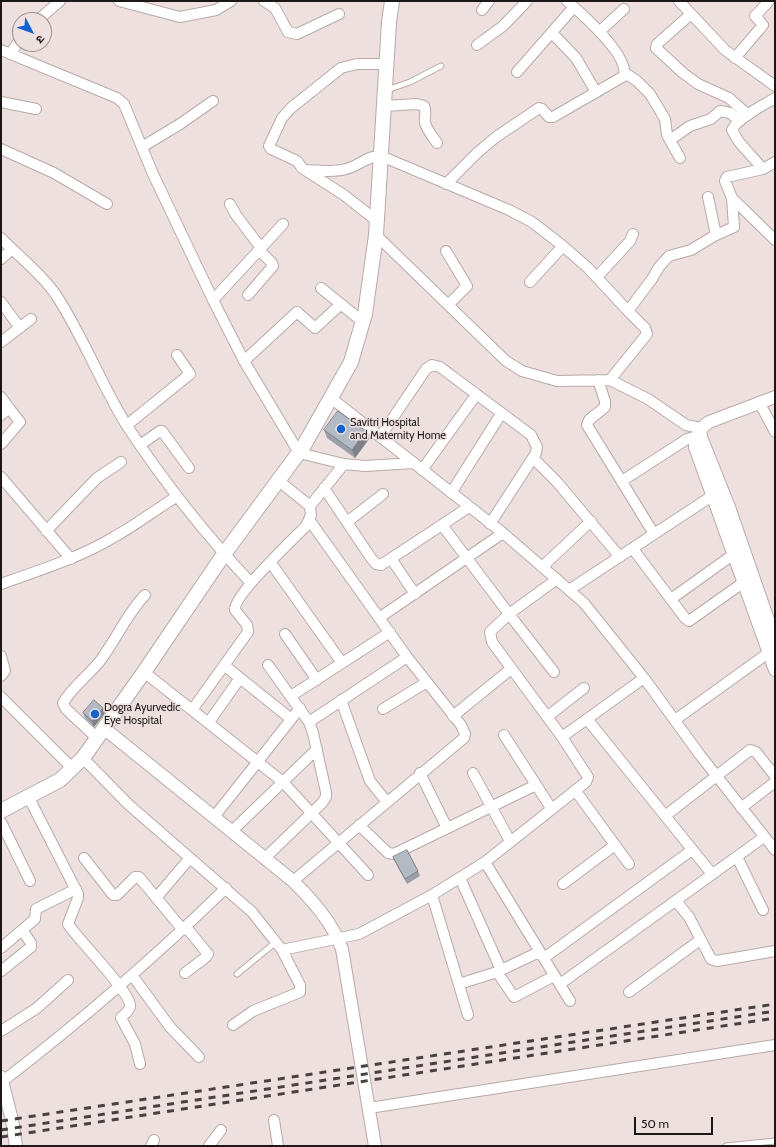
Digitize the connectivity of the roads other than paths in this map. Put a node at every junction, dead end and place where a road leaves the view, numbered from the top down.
1 (60, 1) edge
2 (119, 1) edge
3 (231, 1) edge
4 (264, 1) edge
5 (392, 1) edge
6 (489, 1) edge
7 (527, 1) edge
8 (679, 1) edge
9 (769, 1) edge
10 (571, 4) edge
11 (624, 9) dead end
12 (482, 10) dead end
13 (47, 12) edge
14 (339, 14) dead end
15 (691, 14) junction
16 (600, 31) junction
17 (552, 33) junction
18 (477, 45) dead end
19 (6, 52) edge
20 (735, 58) junction
21 (387, 64) junction
22 (441, 66) dead end
23 (517, 72) dead end
24 (625, 73) junction
25 (775, 86) edge
26 (384, 91) junction
27 (596, 92) junction
28 (775, 98) edge
29 (213, 101) dead end
30 (1, 102) edge
31 (384, 106) junction
32 (36, 109) dead end
33 (744, 118) junction
34 (670, 140) junction
35 (437, 143) dead end
36 (142, 147) junction
37 (1, 149) edge
38 (381, 156) junction
39 (680, 158) dead end
40 (771, 167) edge
41 (305, 170) junction
42 (446, 184) junction
43 (708, 197) dead end
44 (732, 198) junction
45 (107, 204) dead end
46 (230, 204) dead end
47 (283, 224) dead end
48 (376, 228) junction
49 (633, 234) dead end
50 (716, 235) junction
51 (774, 236) edge
52 (1, 238) edge
53 (563, 246) junction
54 (260, 249) junction
55 (12, 250) junction
56 (446, 251) dead end
57 (1, 259) edge
58 (597, 277) junction
59 (530, 282) dead end
60 (321, 288) dead end
61 (248, 295) dead end
62 (213, 300) junction
63 (1, 302) edge
64 (341, 304) junction
65 (450, 304) junction
66 (628, 311) junction
67 (31, 319) dead end
68 (363, 322) junction
69 (20, 328) junction
70 (1, 342) edge
71 (177, 355) dead end
72 (244, 361) junction
73 (598, 380) junction
74 (610, 380) junction
75 (476, 395) junction
76 (1, 397) edge
77 (775, 397) edge
78 (331, 398) junction
79 (759, 402) junction
80 (5, 411) edge
81 (501, 414) junction
82 (127, 424) junction
83 (775, 432) edge
84 (700, 433) junction
85 (380, 437) junction
86 (1, 444) edge
87 (140, 445) junction
88 (299, 453) junction
89 (533, 458) junction
90 (121, 462) dead end
91 (344, 464) junction
92 (418, 466) junction
93 (189, 468) dead end
94 (1, 477) edge
95 (279, 481) junction
96 (622, 481) junction
97 (324, 488) junction
98 (451, 493) junction
99 (717, 493) junction
100 (383, 494) dead end
101 (176, 496) junction
102 (310, 506) junction
103 (469, 507) junction
104 (310, 521) junction
105 (591, 521) junction
106 (347, 522) junction
107 (490, 524) junction
108 (442, 525) junction
109 (46, 531) junction
110 (503, 533) junction
111 (654, 534) junction
112 (633, 549) junction
113 (224, 554) junction
114 (734, 554) junction
115 (620, 556) junction
116 (466, 558) junction
117 (71, 559) junction
118 (392, 560) junction
119 (271, 563) junction
120 (542, 567) junction
121 (557, 579) junction
122 (744, 582) junction
123 (251, 583) junction
124 (1, 584) edge
125 (569, 590) junction
126 (415, 594) junction
127 (145, 595) dead end
128 (671, 599) junction
129 (509, 614) junction
130 (379, 618) junction
131 (390, 632) junction
132 (285, 634) dead end
133 (775, 640) edge
134 (772, 649) edge
135 (1, 656) edge
136 (407, 657) junction
137 (342, 663) junction
138 (268, 665) dead end
139 (225, 666) junction
140 (511, 669) junction
141 (775, 670) edge
142 (144, 672) junction
143 (554, 672) dead end
144 (1, 676) edge
145 (240, 678) junction
146 (644, 678) junction
147 (317, 680) junction
148 (427, 682) junction
149 (584, 688) dead end
150 (291, 696) junction
151 (1, 697) edge
152 (342, 700) junction
153 (300, 708) junction
154 (383, 709) dead end
155 (192, 710) junction
156 (453, 716) junction
157 (547, 717) junction
158 (291, 719) junction
159 (587, 719) junction
160 (675, 720) junction
161 (209, 722) junction
162 (309, 722) junction
163 (101, 734) junction
164 (504, 735) dead end
165 (562, 737) junction
166 (317, 750) junction
167 (83, 758) junction
168 (258, 762) junction
169 (72, 768) junction
170 (473, 772) dead end
171 (420, 773) junction
172 (716, 775) junction
173 (775, 776) edge
174 (283, 782) junction
175 (775, 782) edge
176 (536, 784) junction
177 (575, 790) junction
178 (29, 798) junction
179 (386, 801) junction
180 (492, 807) junction
181 (551, 808) junction
182 (741, 808) junction
183 (1, 811) edge
184 (312, 814) junction
185 (665, 816) junction
186 (214, 817) junction
187 (1, 822) edge
188 (358, 825) junction
189 (446, 828) junction
190 (232, 831) junction
191 (764, 837) junction
192 (510, 841) junction
193 (338, 844) junction
194 (615, 845) junction
195 (692, 850) junction
196 (775, 850) edge
197 (737, 857) junction
198 (84, 858) dead end
199 (264, 858) junction
200 (189, 859) junction
201 (485, 862) junction
202 (629, 864) dead end
203 (712, 874) junction
204 (368, 875) dead end
205 (460, 878) junction
206 (30, 881) dead end
207 (293, 881) junction
208 (563, 884) dead end
209 (226, 888) junction
210 (76, 889) junction
211 (432, 895) junction
212 (156, 898) junction
213 (676, 901) junction
214 (763, 910) dead end
215 (185, 928) junction
216 (22, 930) junction
217 (338, 938) junction
218 (700, 940) junction
219 (279, 946) junction
220 (1, 948) edge
221 (775, 951) edge
222 (541, 955) junction
223 (499, 970) junction
224 (1, 971) edge
225 (185, 973) dead end
226 (237, 974) dead end
227 (132, 975) junction
228 (68, 980) dead end
229 (557, 980) junction
230 (459, 984) junction
231 (119, 986) junction
232 (630, 992) dead end
233 (570, 1001) dead end
234 (468, 1015) dead end
235 (233, 1025) dead end
236 (1, 1031) edge
237 (775, 1045) edge
238 (199, 1057) dead end
239 (140, 1064) dead end
240 (2, 1079) edge
241 (368, 1108) junction
242 (274, 1120) dead end
243 (221, 1130) dead end
244 (775, 1141) edge
245 (16, 1146) edge
246 (209, 1146) edge
247 (278, 1146) edge
248 (375, 1146) edge
249 (726, 1146) edge

1 - 13 street
2 - 3 street
4 - 14 street
5 - 21 main road
6 - 12 street
7 - 18 street
8 - 15 street
9 - 20 street
10 - 16 street
10 - 17 street
11 - 16 street
15 - 20 street
15 - 33 street
16 - 24 street
17 - 23 street
17 - 27 street
19 - 36 street
20 - 25 street
21 - 26 main road
21 - 41 street
22 - 26 lane
24 - 27 street
24 - 34 street
26 - 31 main road
27 - 42 street
28 - 33 street
29 - 36 street
30 - 32 street
31 - 35 street
31 - 38 main road
33 - 34 street
33 - 40 street
34 - 39 street
36 - 62 street
37 - 45 street
38 - 41 street
38 - 42 street
38 - 48 main road
40 - 44 street
41 - 48 street
42 - 53 street
43 - 50 street
44 - 50 street
44 - 51 street
46 - 54 street
47 - 54 street
48 - 65 street
48 - 68 main road
49 - 58 street
50 - 66 street
52 - 55 street
53 - 58 street
53 - 59 street
54 - 61 street
54 - 62 street
55 - 57 street
55 - 82 street
56 - 65 street
58 - 66 street
60 - 64 street
62 - 72 street
63 - 69 street
64 - 68 street
64 - 72 street
65 - 73 street
66 - 74 street
67 - 69 street
68 - 78 main road
69 - 70 street
71 - 82 street
72 - 88 street
73 - 74 street
73 - 96 street
74 - 84 street
75 - 81 street
75 - 85 street
75 - 92 street
76 - 80 street
77 - 79 street
78 - 85 street
78 - 88 main road
79 - 83 street
79 - 84 street
80 - 86 street
81 - 89 street
81 - 98 street
82 - 87 street
84 - 96 street
84 - 99 street
85 - 92 street
87 - 93 street
87 - 101 street
88 - 91 street
88 - 95 main road
89 - 105 street
89 - 107 street
90 - 109 street
91 - 92 street
91 - 97 street
92 - 98 street
94 - 109 street
95 - 102 street
95 - 113 main road
96 - 111 street
97 - 102 street
97 - 106 street
98 - 103 street
99 - 111 street
99 - 114 street
99 - 133 street
100 - 106 street
101 - 113 street
101 - 117 street
102 - 104 street
103 - 107 street
103 - 108 street
104 - 119 street
104 - 130 street
105 - 115 street
105 - 120 street
106 - 118 street
107 - 110 street
108 - 116 street
108 - 118 street
109 - 117 street
110 - 116 street
110 - 120 street
111 - 112 street
112 - 115 street
112 - 128 street
113 - 123 street
113 - 142 main road
114 - 122 street
114 - 128 street
115 - 125 street
116 - 126 street
116 - 129 street
117 - 124 street
118 - 126 street
119 - 123 street
119 - 137 street
120 - 121 street
121 - 125 street
121 - 129 street
122 - 128 street
122 - 134 street
123 - 139 street
125 - 146 street
126 - 130 street
127 - 163 street
129 - 140 street
129 - 143 street
130 - 131 street
131 - 136 street
131 - 137 street
132 - 147 street
134 - 141 street
134 - 160 street
135 - 144 street
136 - 148 street
136 - 152 street
137 - 147 street
138 - 150 street
139 - 145 street
139 - 155 street
140 - 156 street
140 - 157 street
142 - 155 street
142 - 163 main road
145 - 158 street
145 - 161 street
146 - 159 street
146 - 160 street
147 - 150 street
148 - 154 street
148 - 156 street
149 - 157 street
150 - 153 street
151 - 169 street
152 - 162 street
152 - 179 street
153 - 158 street
153 - 162 street
155 - 161 street
156 - 171 street
157 - 165 street
158 - 168 street
159 - 165 street
159 - 185 street
160 - 172 street
161 - 168 street
162 - 166 street
163 - 167 main road
163 - 186 street
164 - 176 street
165 - 177 street
166 - 174 street
166 - 184 street
167 - 169 main road
167 - 200 street
168 - 174 street
168 - 186 street
169 - 178 main road
170 - 180 street
171 - 179 street
171 - 189 street
172 - 173 street
172 - 182 street
172 - 185 street
174 - 184 street
174 - 190 street
175 - 182 street
176 - 180 street
176 - 181 street
177 - 181 street
177 - 194 street
178 - 183 main road
178 - 210 street
179 - 188 street
180 - 189 street
180 - 192 street
181 - 192 street
182 - 191 street
184 - 193 street
184 - 199 street
185 - 195 street
186 - 190 street
187 - 206 street
188 - 189 street
188 - 193 street
190 - 199 street
191 - 196 street
191 - 197 street
192 - 201 street
193 - 204 street
193 - 207 street
194 - 202 street
194 - 208 street
195 - 203 street
195 - 222 street
197 - 203 street
197 - 214 street
198 - 212 street
199 - 207 street
200 - 209 street
200 - 212 street
201 - 205 street
201 - 222 street
203 - 213 street
205 - 211 street
205 - 223 street
207 - 217 street
209 - 215 street
209 - 219 street
210 - 216 street
210 - 231 street
211 - 217 street
211 - 230 street
212 - 215 street
213 - 218 street
213 - 229 street
215 - 225 street
215 - 227 street
216 - 220 street
216 - 224 street
217 - 219 street
217 - 241 street
218 - 221 street
218 - 232 street
219 - 226 lane
219 - 235 street
222 - 223 street
222 - 229 street
223 - 229 street
223 - 230 street
227 - 231 street
227 - 238 street
228 - 236 street
229 - 233 street
230 - 234 street
231 - 239 street
231 - 240 street
237 - 241 street
240 - 245 street
241 - 248 street
242 - 247 street
243 - 246 street
244 - 249 lane

